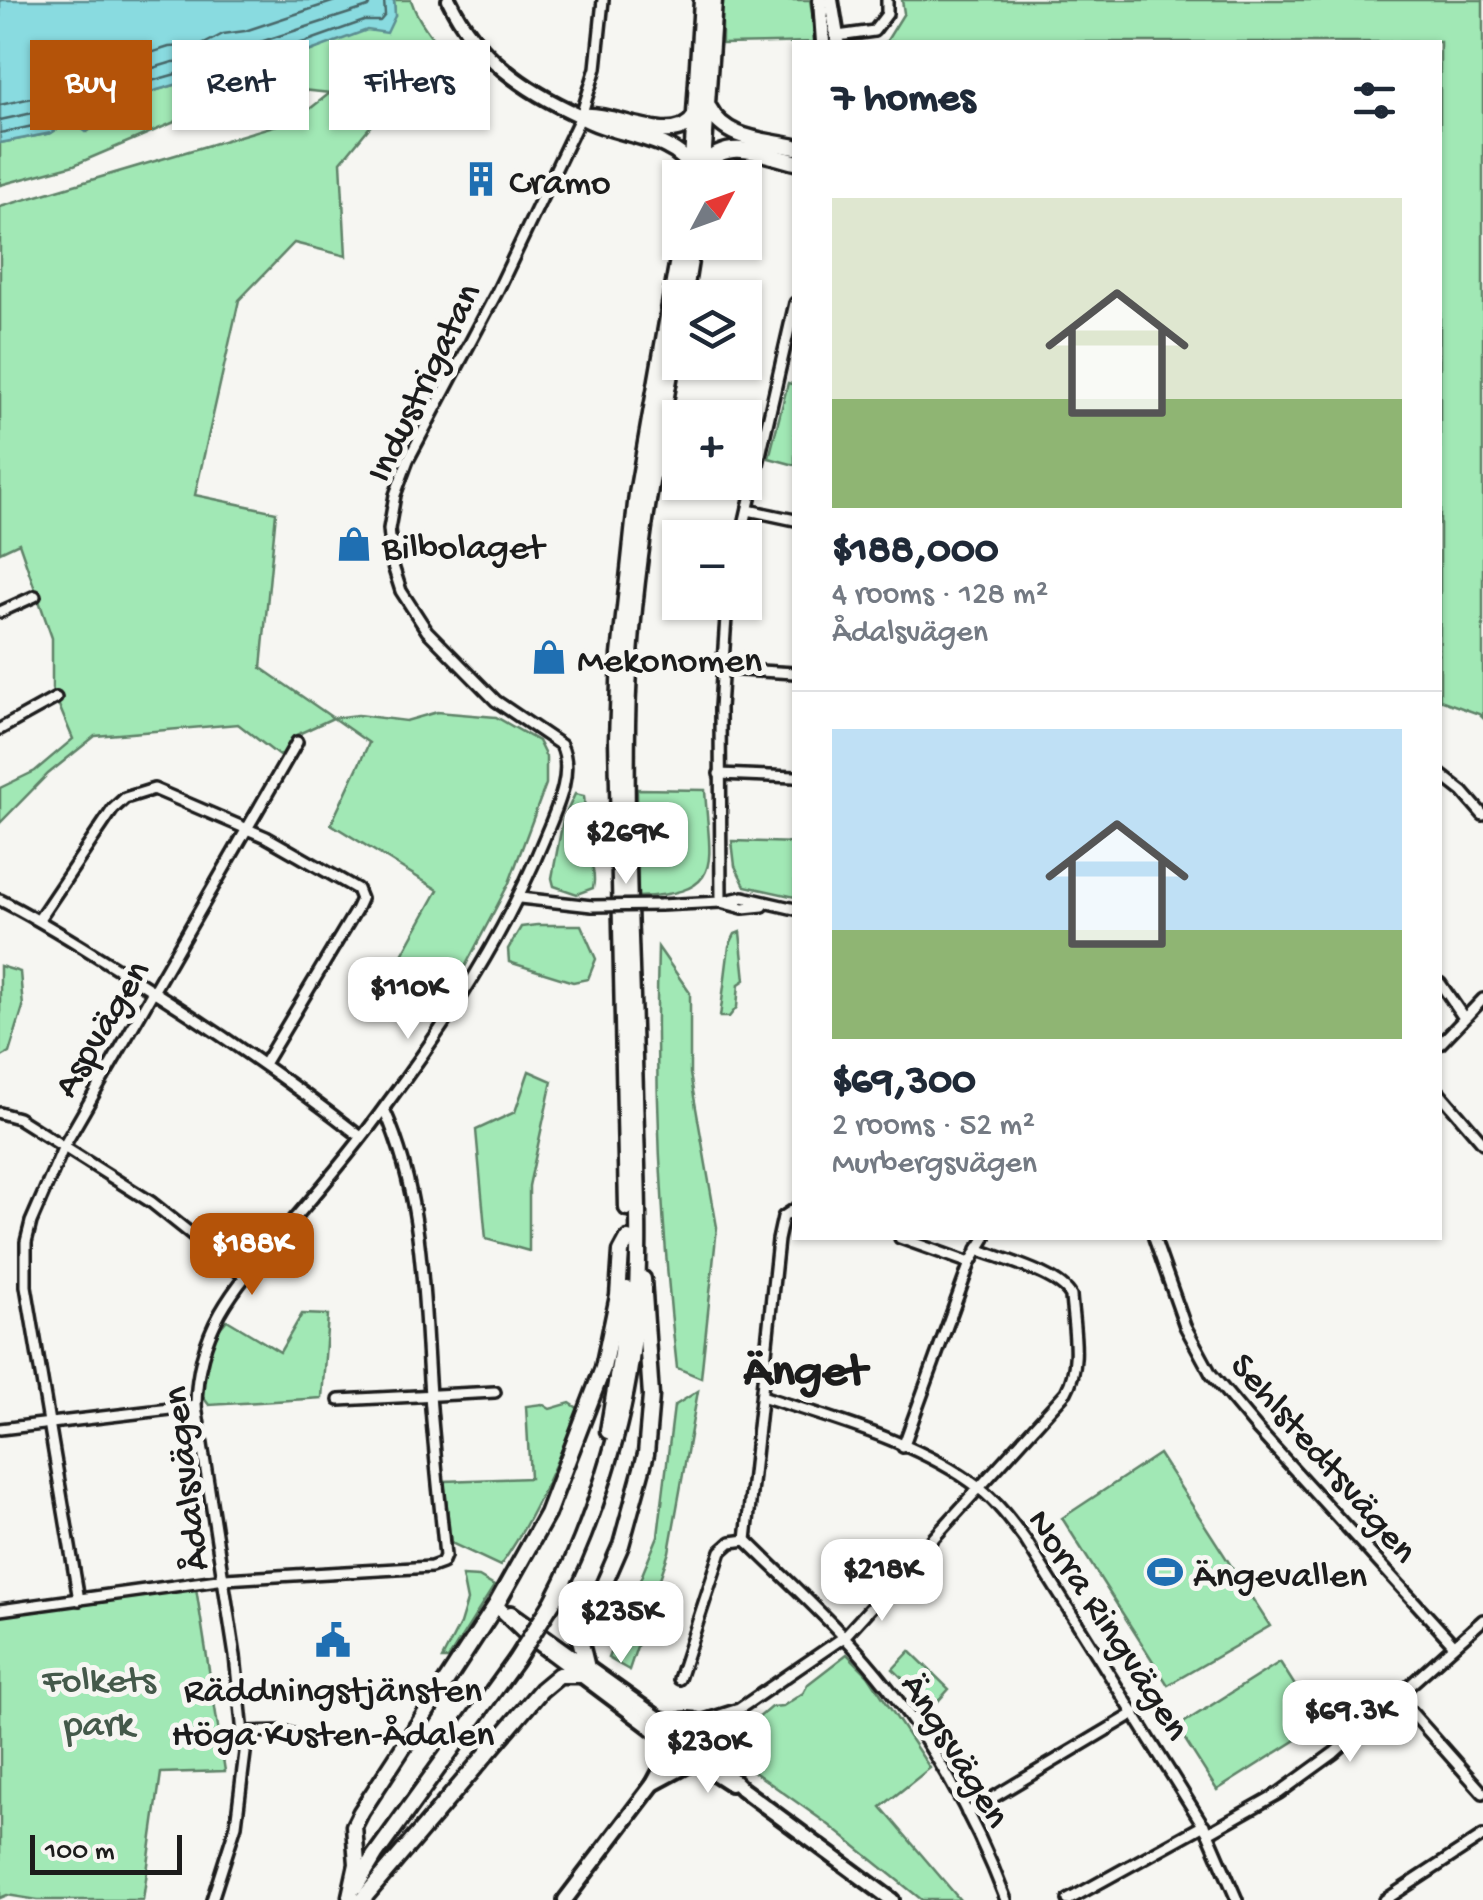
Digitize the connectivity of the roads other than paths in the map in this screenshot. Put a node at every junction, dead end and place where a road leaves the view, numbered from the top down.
1 (449, 0) edge
2 (602, 0) edge
3 (702, 0) edge
4 (714, 0) edge
5 (820, 0) edge
6 (831, 0) edge
7 (887, 0) edge
8 (838, 39) edge
9 (823, 40) edge
10 (709, 107) junction
11 (582, 116) junction
12 (695, 116) junction
13 (792, 146) edge
14 (685, 160) edge
15 (697, 160) edge
16 (699, 160) edge
17 (709, 160) edge
18 (792, 161) edge
19 (679, 260) edge
20 (792, 328) edge
21 (669, 380) edge
22 (748, 510) junction
23 (792, 519) edge
24 (746, 520) edge
25 (35, 596) dead end
26 (0, 612) edge
27 (726, 620) edge
28 (722, 669) junction
29 (792, 672) edge
30 (56, 698) dead end
31 (0, 729) edge
32 (555, 740) joint
33 (297, 742) dead end
34 (720, 774) junction
35 (1442, 776) edge
36 (792, 778) edge
37 (1483, 815) edge
38 (247, 830) junction
39 (520, 898) junction
40 (0, 900) edge
41 (721, 902) junction
42 (792, 908) edge
43 (39, 919) junction
44 (1442, 986) edge
45 (156, 992) junction
46 (1483, 999) edge
47 (1464, 1018) junction
48 (1442, 1042) edge
49 (264, 1064) junction
50 (1442, 1096) edge
51 (384, 1109) junction
52 (0, 1113) edge
53 (361, 1137) junction
54 (1483, 1143) edge
55 (64, 1146) junction
56 (792, 1211) edge
57 (628, 1239) junction
58 (906, 1240) edge
59 (984, 1240) edge
60 (1155, 1240) edge
61 (977, 1250) junction
62 (636, 1259) junction
63 (970, 1263) junction
64 (244, 1276) junction
65 (495, 1392) dead end
66 (430, 1395) junction
67 (762, 1396) junction
68 (339, 1400) dead end
69 (196, 1406) junction
70 (48, 1423) junction
71 (0, 1429) edge
72 (903, 1446) junction
73 (599, 1486) junction
74 (978, 1488) junction
75 (746, 1540) junction
76 (225, 1579) junction
77 (79, 1600) junction
78 (496, 1605) junction
79 (0, 1610) edge
80 (1483, 1620) edge
81 (844, 1637) junction
82 (1454, 1646) junction
83 (584, 1671) junction
84 (679, 1679) dead end
85 (1397, 1696) junction
86 (739, 1709) junction
87 (1135, 1713) junction
88 (698, 1722) junction
89 (678, 1724) junction
90 (243, 1732) junction
91 (314, 1741) dead end
92 (709, 1742) junction
93 (668, 1749) junction
94 (693, 1763) junction
95 (653, 1784) junction
96 (742, 1789) junction
97 (1483, 1793) edge
98 (967, 1813) junction
99 (1206, 1829) junction
100 (1483, 1836) edge
101 (354, 1899) edge
102 (212, 1900) edge
103 (565, 1900) edge
104 (892, 1900) edge
105 (1006, 1900) edge
106 (1068, 1900) edge
107 (1237, 1900) edge
108 (1385, 1900) edge

1 - 11 main road
2 - 11 street, Industrigatan
3 - 12 highway
4 - 10 highway
5 - 9 main road
6 - 8 main road
7 - 8 street
10 - 13 highway
10 - 16 highway
11 - 12 highway
11 - 14 highway
11 - 32 street, Industrigatan
12 - 15 highway
17 - 18 highway
19 - 57 highway
20 - 22 street
21 - 62 highway
22 - 23 street
22 - 24 street
25 - 26 street
27 - 28 street
28 - 29 street
28 - 34 street
30 - 31 street
32 - 39 street, Ådalsvägen
33 - 38 street, Aspvägen
34 - 36 street
34 - 41 street
35 - 37 street
38 - 43 street
38 - 45 street, Aspvägen
38 - 49 street
39 - 41 street, bridge
39 - 51 street, Ådalsvägen
40 - 43 street
41 - 42 street
43 - 45 street
44 - 47 street
45 - 49 street
45 - 55 street, Aspvägen
46 - 47 street
47 - 48 street
49 - 53 street
50 - 54 street
51 - 53 street, Ådalsvägen
51 - 66 street
52 - 55 street
53 - 64 street, Ådalsvägen
55 - 64 street
55 - 70 street, Aspvägen
56 - 67 street
57 - 73 highway
57 - 78 highway
58 - 63 street
59 - 61 street
60 - 82 street, Sehlstedtsvägen
61 - 63 street
61 - 74 street
62 - 73 highway
62 - 83 highway
63 - 72 street
64 - 69 street, Ådalsvägen
65 - 66 street
66 - 68 street
66 - 76 street
67 - 72 street, Norra Ringvägen
67 - 75 street
69 - 70 street
69 - 76 street, Ådalsvägen
70 - 71 street
70 - 77 street, Aspvägen
72 - 74 street, Norra Ringvägen
73 - 101 highway, bridge
74 - 81 street
74 - 87 street, Norra Ringvägen
75 - 81 street, Ängsvägen
75 - 84 street
76 - 77 street
76 - 90 street, Ådalsvägen
77 - 79 street
78 - 83 main road
78 - 101 highway
80 - 82 street
81 - 86 street
81 - 98 street, Ängsvägen
82 - 85 street
83 - 89 main road
83 - 93 main road
83 - 101 highway
85 - 97 street
85 - 99 street
86 - 88 street
86 - 92 street
87 - 98 street
87 - 99 street, Norra Ringvägen
88 - 89 main road
88 - 92 main road
89 - 93 main road
90 - 91 street
90 - 102 street, Ådalsvägen
92 - 94 main road
92 - 96 main road
93 - 94 main road
93 - 95 main road
94 - 95 main road
94 - 96 main road
95 - 103 main road
96 - 104 main road
98 - 105 street, Ängsvägen
99 - 106 street
99 - 107 street, Norra Ringvägen
100 - 108 street

